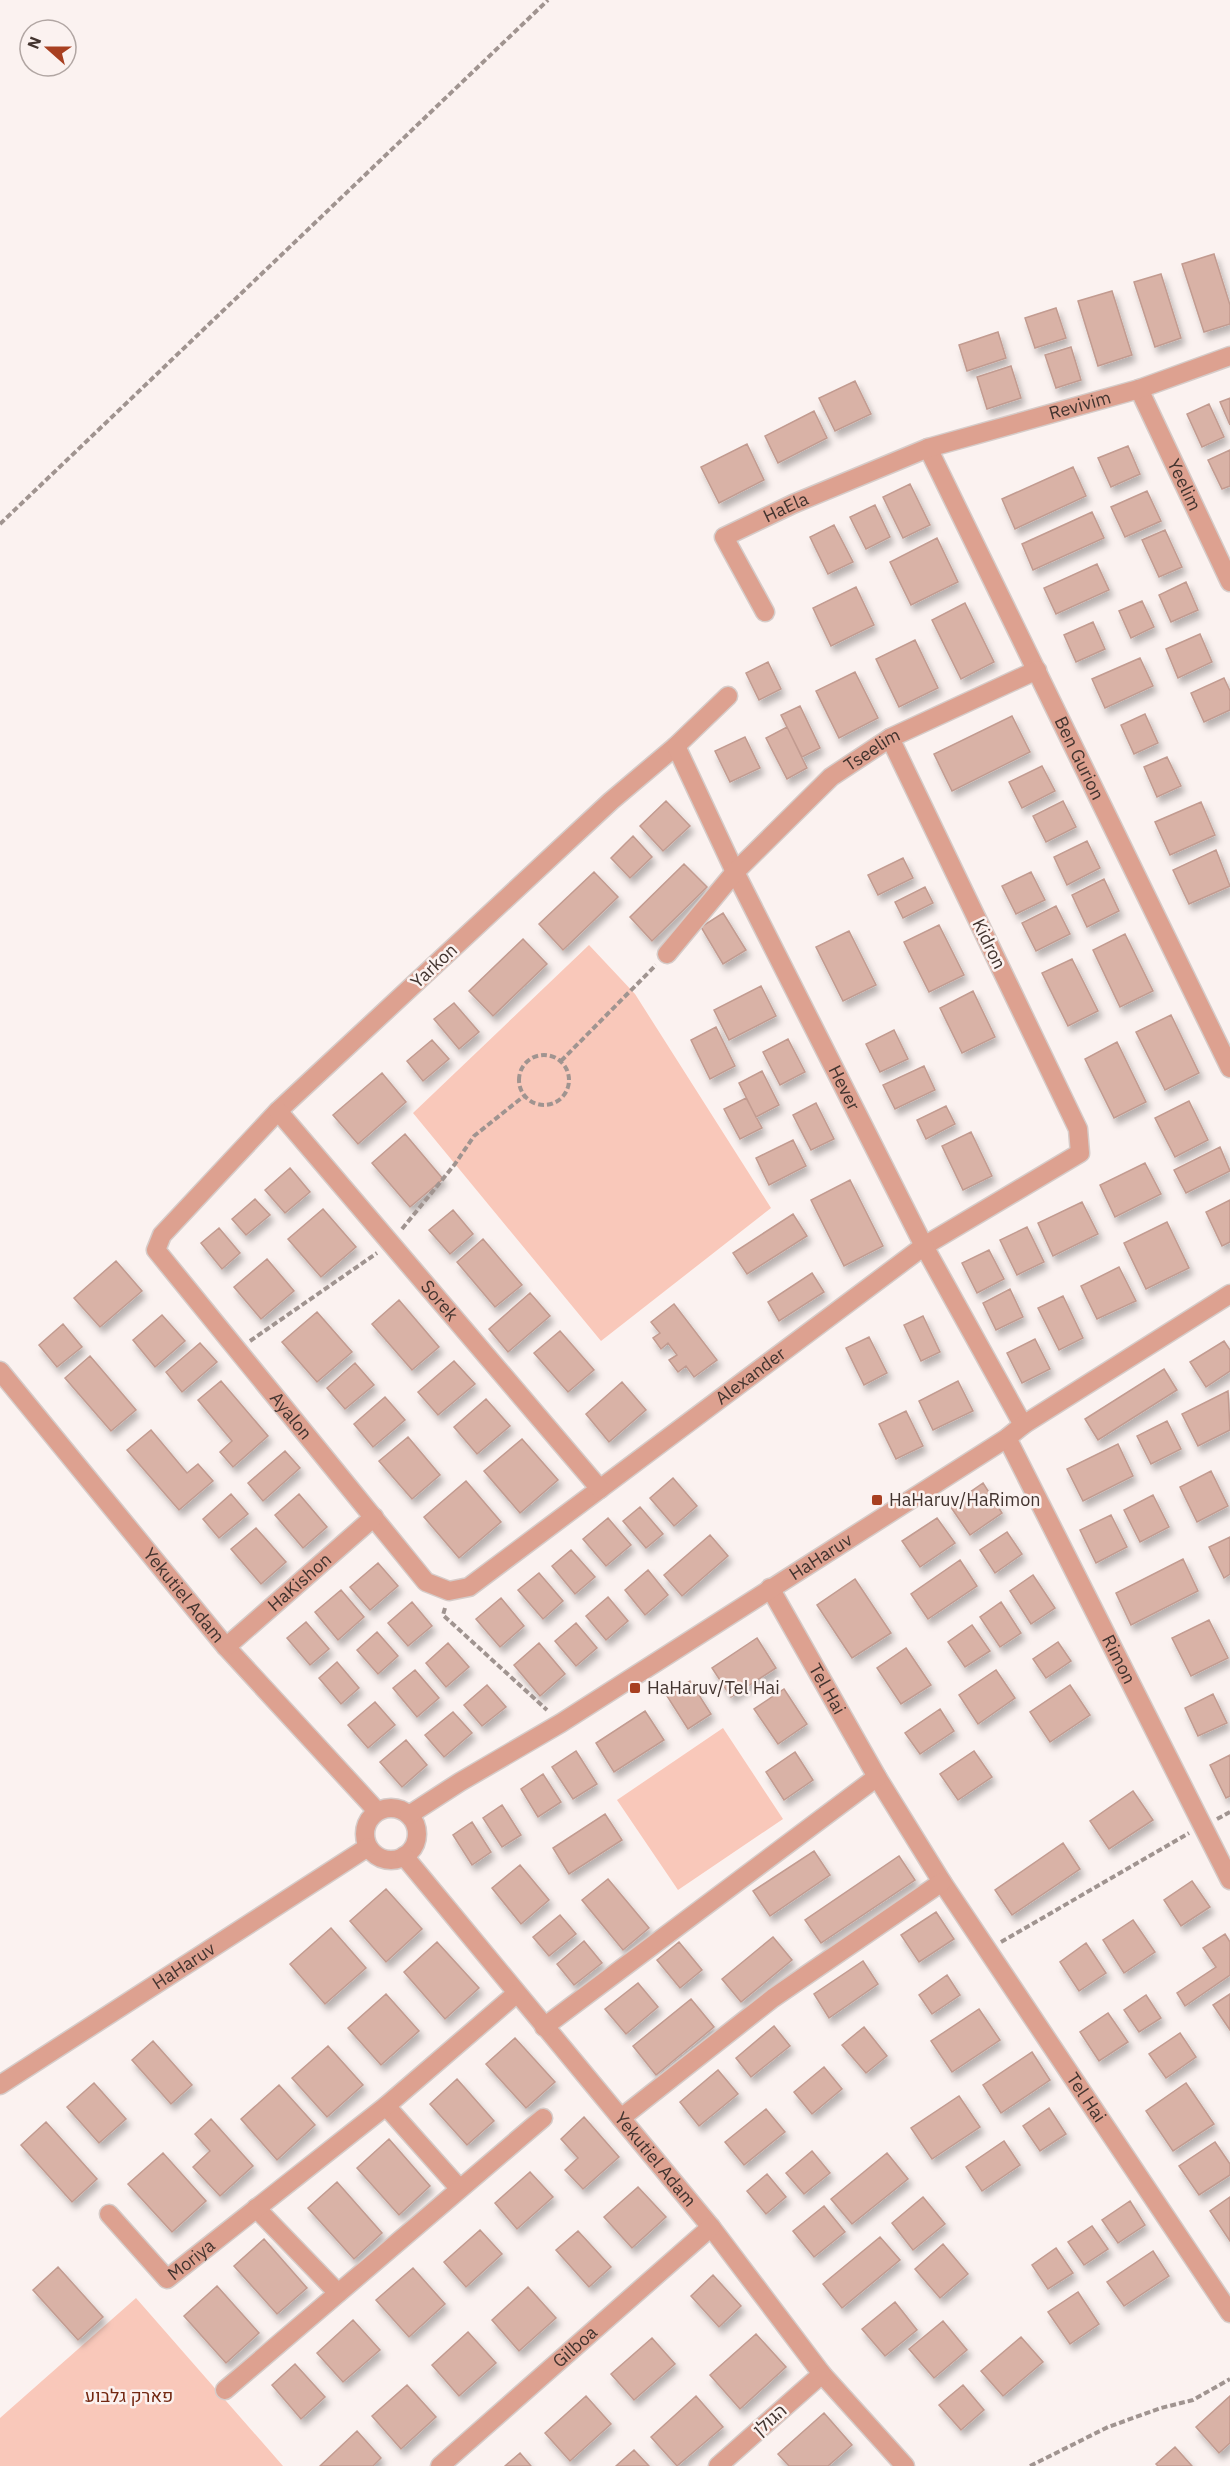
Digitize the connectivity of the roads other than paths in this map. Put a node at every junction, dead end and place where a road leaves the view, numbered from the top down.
1 (1230, 356) edge
2 (1139, 388) junction
3 (928, 448) junction
4 (1230, 582) edge
5 (765, 612) dead end
6 (1037, 670) junction
7 (728, 696) dead end
8 (890, 738) junction
9 (676, 746) junction
10 (735, 872) junction
11 (668, 954) road end
12 (1230, 1068) edge
13 (278, 1111) junction
14 (1080, 1154) joint
15 (924, 1246) junction
16 (156, 1250) joint
17 (1230, 1294) edge
18 (0, 1371) edge
19 (1023, 1425) junction
20 (1006, 1438) junction
21 (600, 1489) junction
22 (374, 1517) junction
23 (426, 1582) joint
24 (770, 1587) junction
25 (226, 1647) junction
26 (877, 1776) junction
27 (377, 1811) junction
28 (409, 1815) junction
29 (368, 1847) junction
30 (404, 1856) junction
31 (1230, 1880) edge
32 (942, 1882) junction
33 (516, 1994) junction
34 (544, 2027) junction
35 (0, 2085) edge
36 (386, 2106) junction
37 (543, 2118) dead end
38 (621, 2118) junction
39 (459, 2188) junction
40 (256, 2208) junction
41 (109, 2214) dead end
42 (711, 2227) junction
43 (338, 2293) junction
44 (1230, 2313) edge
45 (822, 2374) junction
46 (225, 2390) dead end
47 (440, 2466) edge
48 (718, 2466) edge
49 (905, 2466) edge

1 - 2 street, Revivim
2 - 3 street, Revivim
2 - 4 street, Yeelim
3 - 5 street, HaEla
3 - 6 street, Ben Gurion
6 - 8 street, Tseelim
6 - 12 street, Ben Gurion
7 - 9 street, Yarkon
8 - 10 street, Tseelim
8 - 14 street, Kidron
9 - 10 street, Hever
9 - 13 street, Yarkon
10 - 11 street, Tseelim
10 - 15 street, Hever
13 - 16 street, Yarkon
13 - 21 street, Sorek
14 - 15 street, Alexander
15 - 19 street, Hever
15 - 21 street, Alexander
16 - 22 street, Ayalon
17 - 19 street, HaHaruv
18 - 25 street, Yekutiel Adam
19 - 20 street, HaHaruv
20 - 24 street, HaHaruv
20 - 31 street, Rimon
21 - 23 street, Alexander
22 - 23 street, Ayalon
22 - 25 street, HaKishon
24 - 26 street, Tel Hai
24 - 28 street, HaHaruv
25 - 27 street, Yekutiel Adam
26 - 32 street, Tel Hai
26 - 34 street
27 - 28 street
27 - 29 street
28 - 30 street
29 - 30 street
29 - 35 street, HaHaruv
30 - 33 street, Yekutiel Adam
32 - 38 street
32 - 44 street, Tel Hai
33 - 34 street, Yekutiel Adam
33 - 36 street, Moriya
34 - 38 street, Yekutiel Adam
36 - 39 street
36 - 40 street, Moriya
37 - 39 street
38 - 42 street, Yekutiel Adam
39 - 43 street
40 - 41 street, Moriya
40 - 43 street
42 - 45 street, Yekutiel Adam
42 - 47 street, Gilboa
43 - 46 street
45 - 48 street, הגולן
45 - 49 street, Yekutiel Adam

